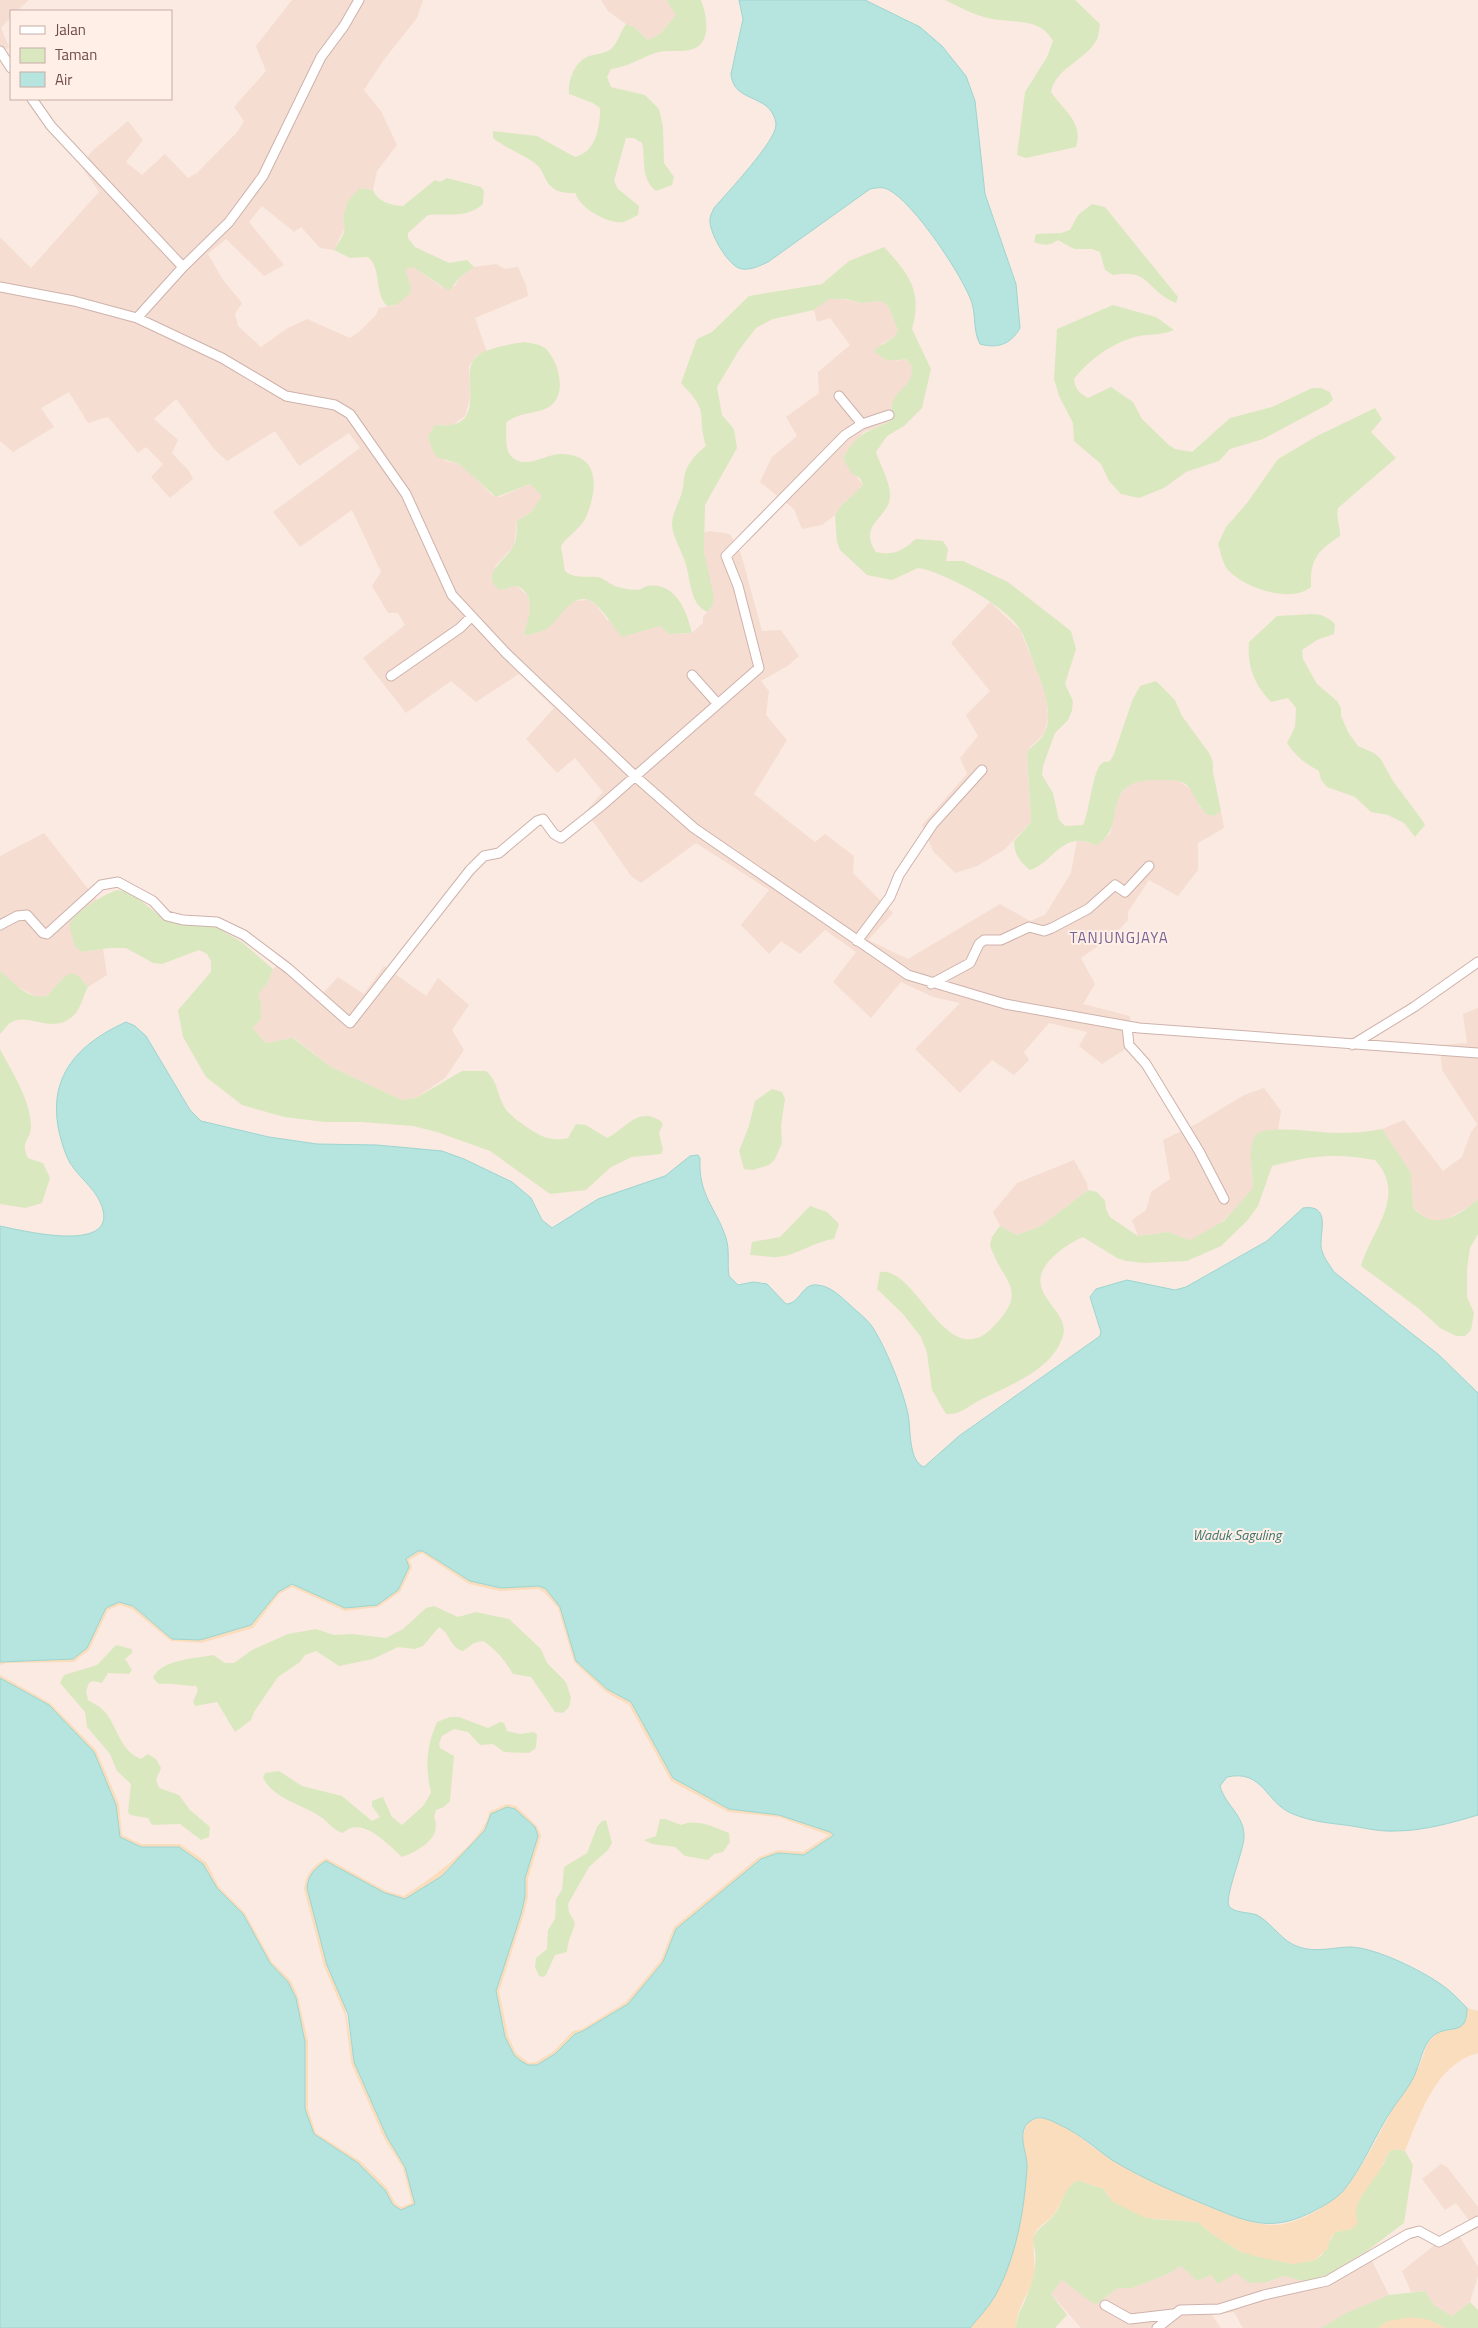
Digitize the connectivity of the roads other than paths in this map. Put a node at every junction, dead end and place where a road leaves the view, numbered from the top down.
1 (359, 0) edge
2 (0, 51) edge
3 (10, 66) edge
4 (33, 100) edge
5 (183, 268) junction
6 (0, 287) edge
7 (138, 318) junction
8 (839, 396) dead end
9 (889, 415) dead end
10 (862, 424) junction
11 (471, 617) junction
12 (692, 675) dead end
13 (391, 676) dead end
14 (717, 703) junction
15 (982, 770) dead end
16 (636, 776) junction
17 (1150, 866) dead end
18 (0, 925) edge
19 (857, 941) junction
20 (1478, 962) edge
21 (932, 984) junction
22 (1127, 1026) junction
23 (1352, 1045) junction
24 (1478, 1053) edge
25 (1224, 1199) dead end
26 (1478, 2221) edge
27 (1105, 2305) dead end
28 (1173, 2314) junction
29 (1157, 2328) edge

1 - 5 street
2 - 3 street
4 - 5 street
5 - 7 street
6 - 7 street
7 - 11 street
8 - 10 street
9 - 10 street
10 - 14 street
11 - 13 street
11 - 16 street
12 - 14 street
14 - 16 street
15 - 19 street
16 - 18 street
16 - 19 street
17 - 21 street
19 - 21 street
20 - 23 street
21 - 22 street
22 - 23 street
22 - 25 street
23 - 24 street
26 - 28 street
27 - 28 street
28 - 29 street

